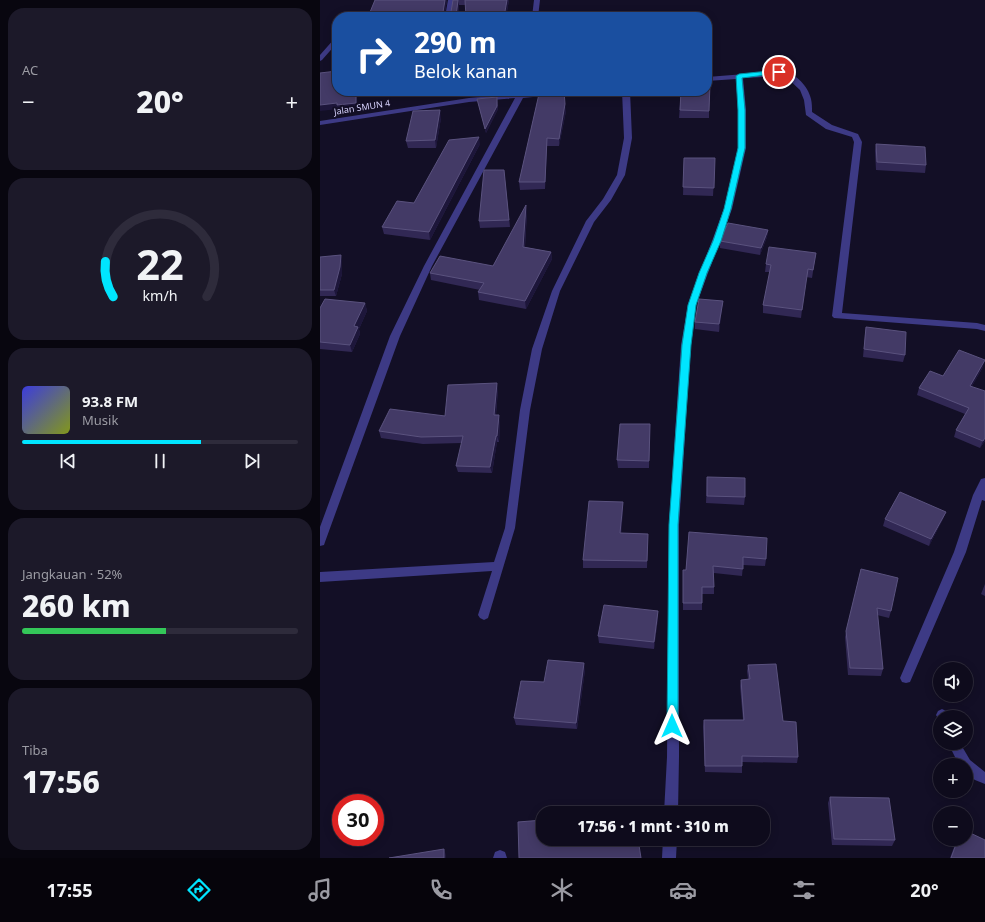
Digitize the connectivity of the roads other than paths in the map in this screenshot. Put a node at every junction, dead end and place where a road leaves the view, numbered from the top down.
1 (451, 0) edge
2 (537, 0) edge
3 (449, 12) edge
4 (536, 12) edge
5 (332, 45) edge
6 (320, 59) edge
7 (739, 76) junction
8 (712, 79) edge
9 (504, 96) edge
10 (520, 96) edge
11 (626, 96) edge
12 (320, 123) edge
13 (985, 328) edge
14 (985, 482) edge
15 (981, 496) edge
16 (320, 542) edge
17 (499, 566) junction
18 (320, 577) edge
19 (484, 616) dead end
20 (906, 678) dead end
21 (957, 750) edge
22 (985, 778) edge
23 (671, 806) edge
24 (670, 846) edge
25 (669, 858) edge

1 - 3 street
2 - 4 street
5 - 6 street
7 - 8 street
7 - 13 street
7 - 23 street
9 - 12 street, Jalan SMUN 4
10 - 16 street
11 - 17 street
14 - 15 street
15 - 20 street
17 - 18 street
17 - 19 street
21 - 22 street
24 - 25 street

